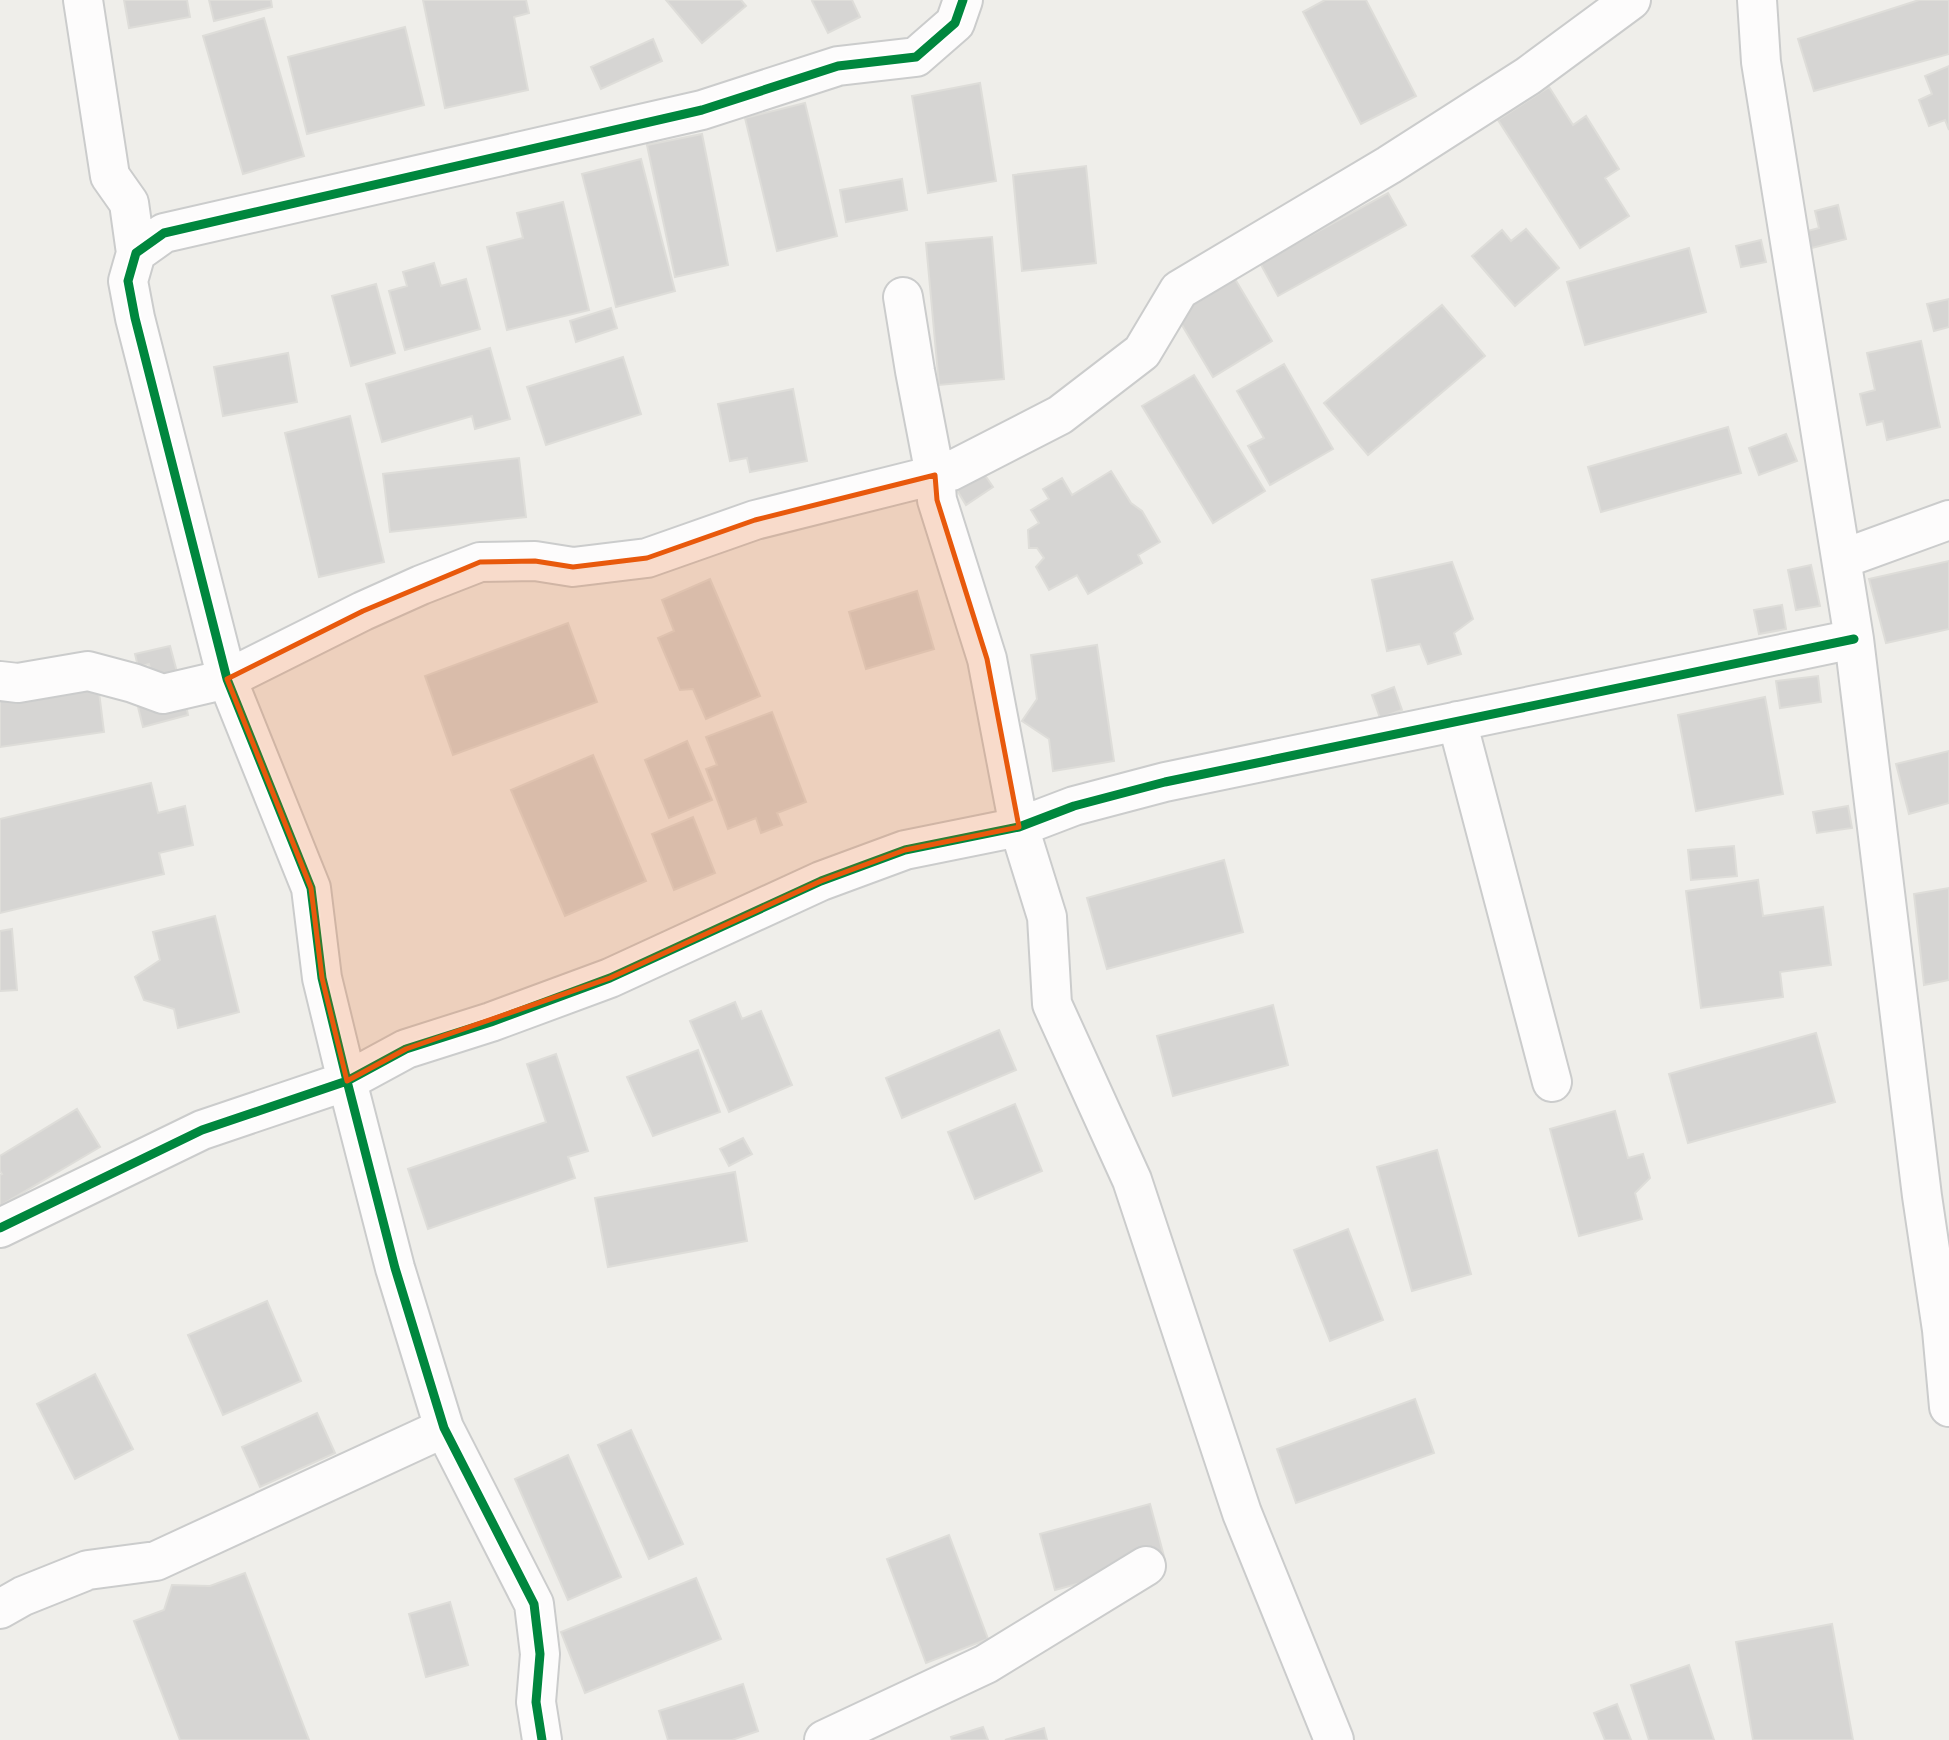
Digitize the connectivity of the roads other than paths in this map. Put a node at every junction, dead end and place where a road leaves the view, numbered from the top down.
1 (83, 0) edge
2 (963, 0) edge
3 (1631, 0) edge
4 (1757, 0) edge
5 (136, 253) junction
6 (903, 297) dead end
7 (935, 475) junction
8 (1949, 520) edge
9 (1842, 559) junction
10 (1854, 639) junction
11 (227, 679) junction
12 (0, 681) edge
13 (1457, 721) junction
14 (1020, 827) junction
15 (347, 1082) junction
16 (1552, 1082) dead end
17 (0, 1228) edge
18 (1944, 1305) edge
19 (1949, 1407) edge
20 (444, 1428) junction
21 (1146, 1566) dead end
22 (0, 1609) edge
23 (542, 1740) edge
24 (824, 1740) edge
25 (1334, 1740) edge

1 - 5 street
2 - 5 street
3 - 7 street
4 - 9 street
5 - 11 street
6 - 7 street
7 - 11 street
7 - 14 street
8 - 9 street
9 - 10 street
10 - 13 street
10 - 18 street
11 - 12 street
11 - 15 street
13 - 14 street
13 - 16 street
14 - 15 street
14 - 25 street
15 - 17 street
15 - 20 street
18 - 19 street
20 - 22 street
20 - 23 street
21 - 24 street

